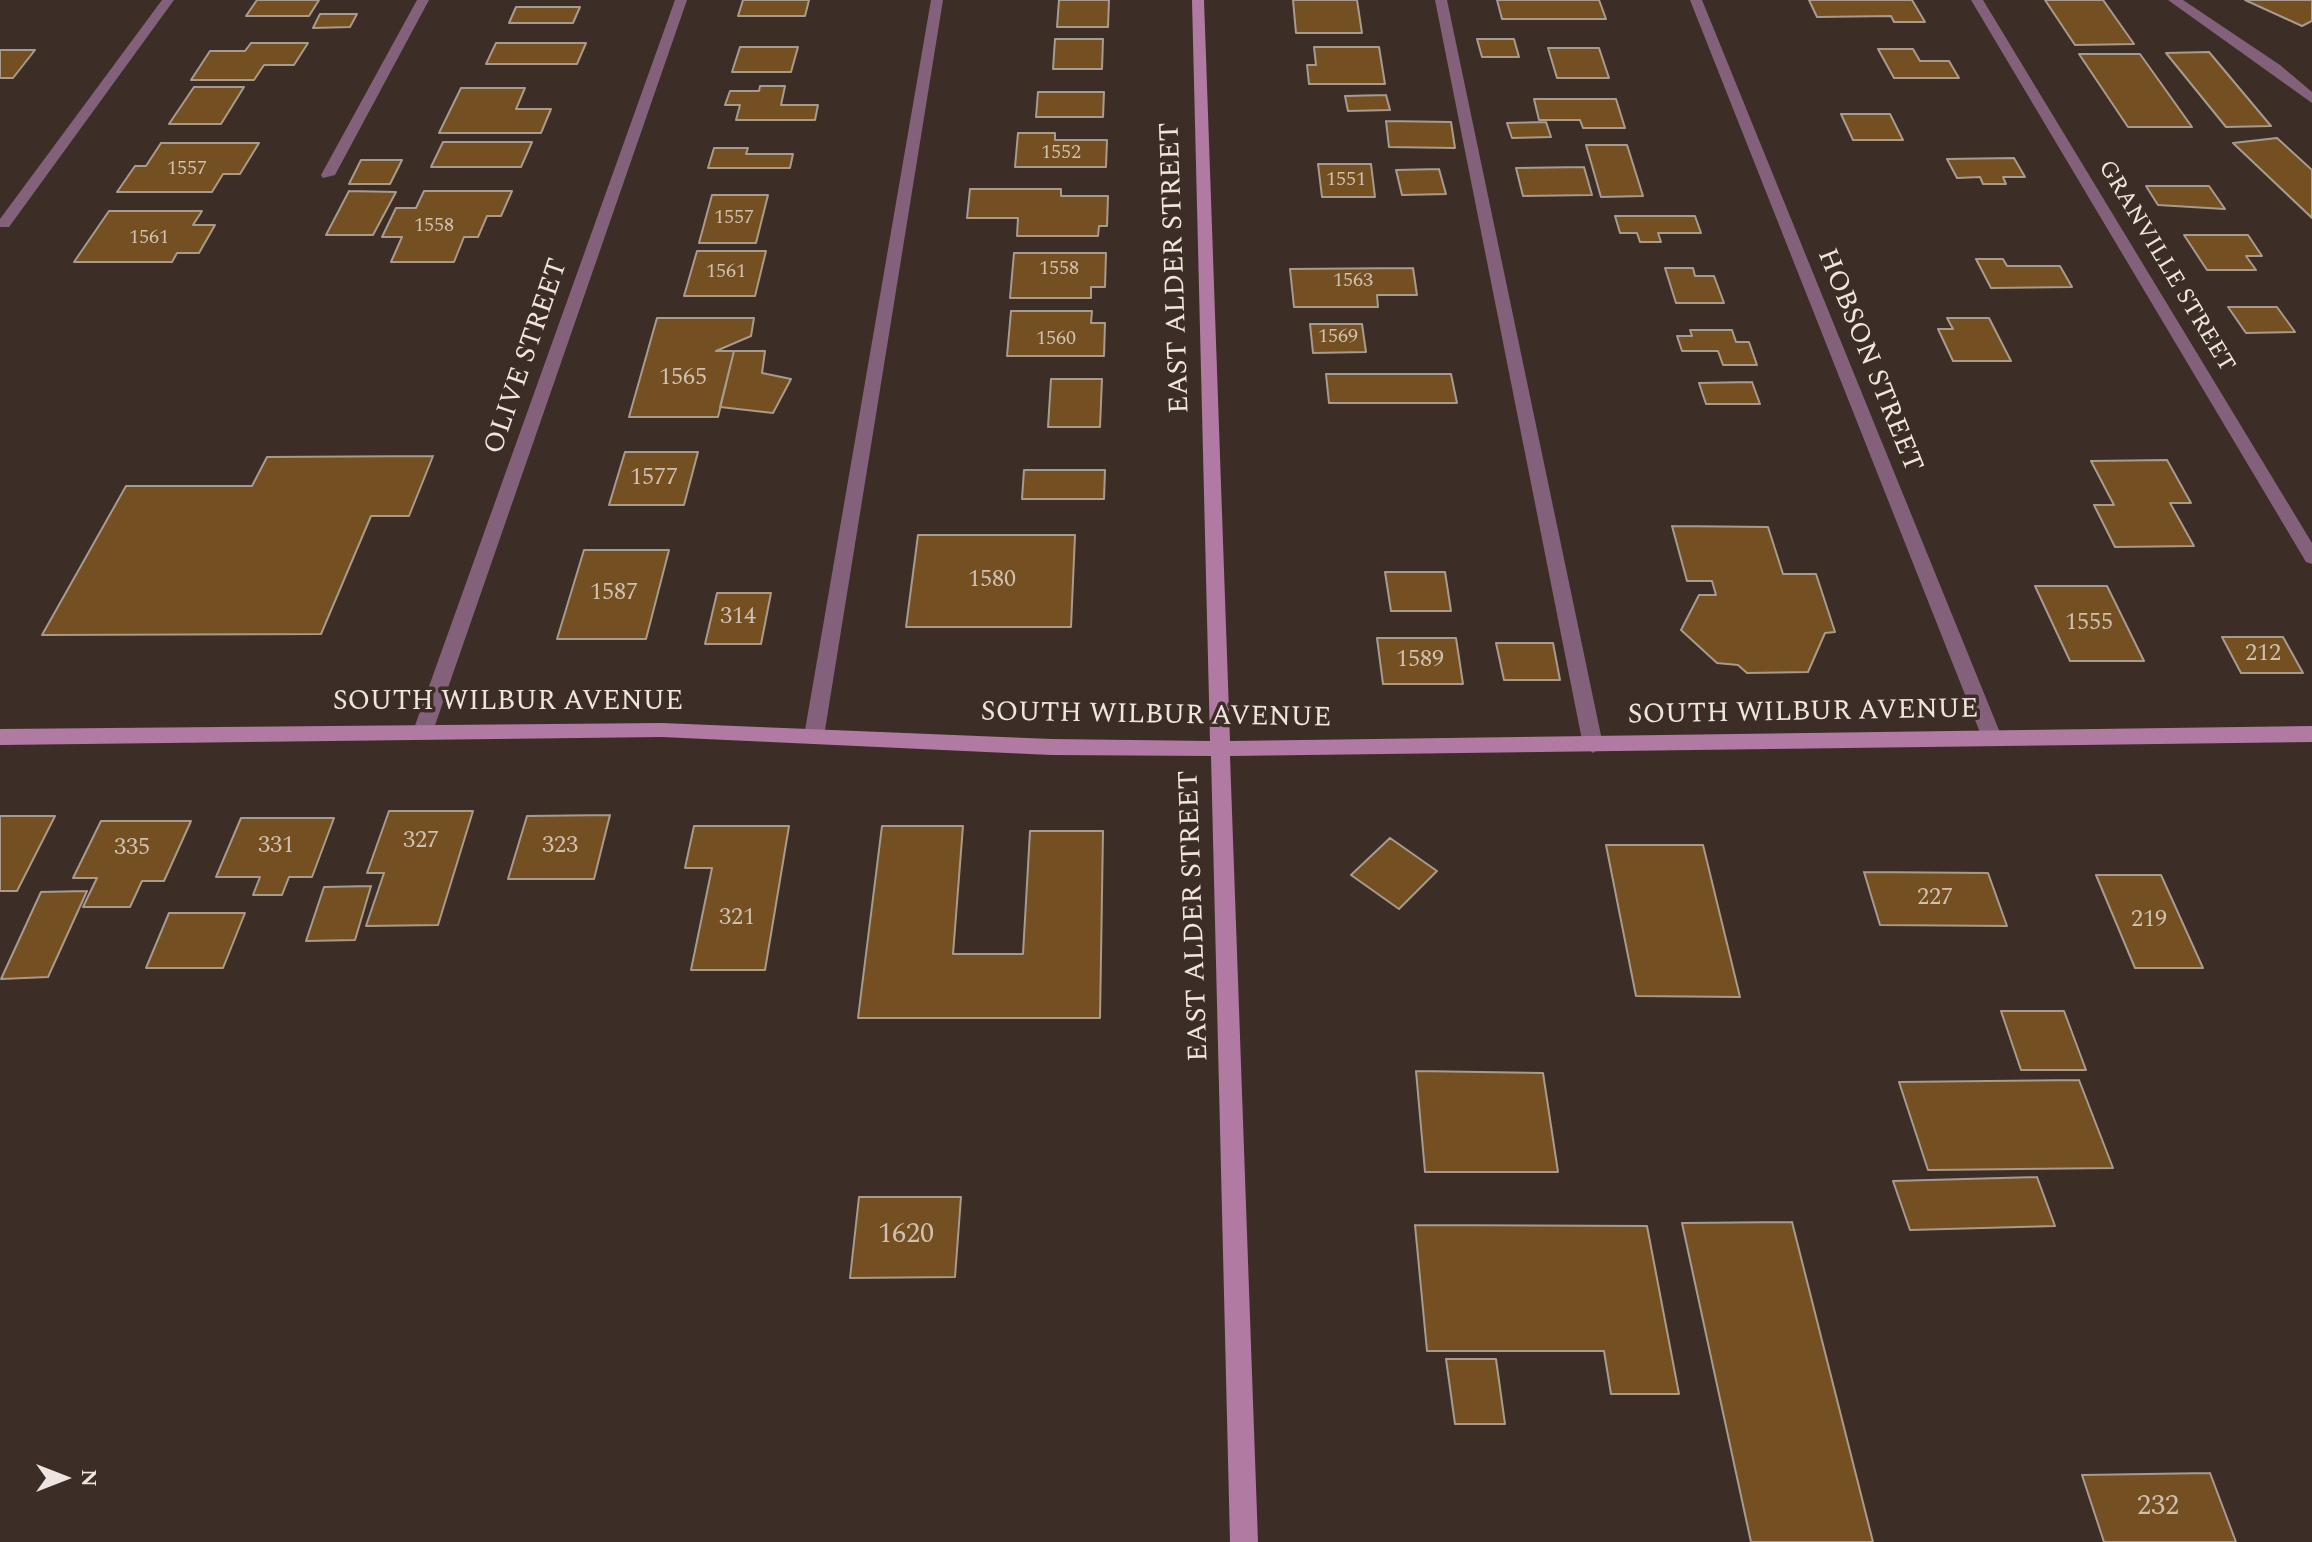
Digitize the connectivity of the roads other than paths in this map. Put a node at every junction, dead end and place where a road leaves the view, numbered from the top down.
1 (168, 0) edge
2 (423, 0) edge
3 (681, 0) edge
4 (937, 0) edge
5 (1198, 0) edge
6 (1441, 0) edge
7 (1696, 0) edge
8 (1977, 0) edge
9 (2174, 0) edge
10 (2312, 99) edge
11 (328, 175) dead end
12 (4, 224) dead end
13 (2312, 558) edge
14 (423, 731) junction
15 (2312, 734) edge
16 (814, 736) junction
17 (0, 737) edge
18 (1993, 740) junction
19 (1593, 745) junction
20 (1222, 749) junction
21 (1244, 1542) edge

1 - 12 street
2 - 11 street
3 - 14 street, OLIVE STREET
4 - 16 street
5 - 20 main road, EAST ALDER STREET
6 - 19 street
7 - 18 street, HOBSON STREET
8 - 13 street, GRANVILLE STREET
9 - 10 street
14 - 16 main road, SOUTH WILBUR AVENUE
14 - 17 main road, SOUTH WILBUR AVENUE
15 - 18 main road, SOUTH WILBUR AVENUE
16 - 20 main road, SOUTH WILBUR AVENUE
18 - 19 main road, SOUTH WILBUR AVENUE
19 - 20 main road, SOUTH WILBUR AVENUE
20 - 21 main road, EAST ALDER STREET

